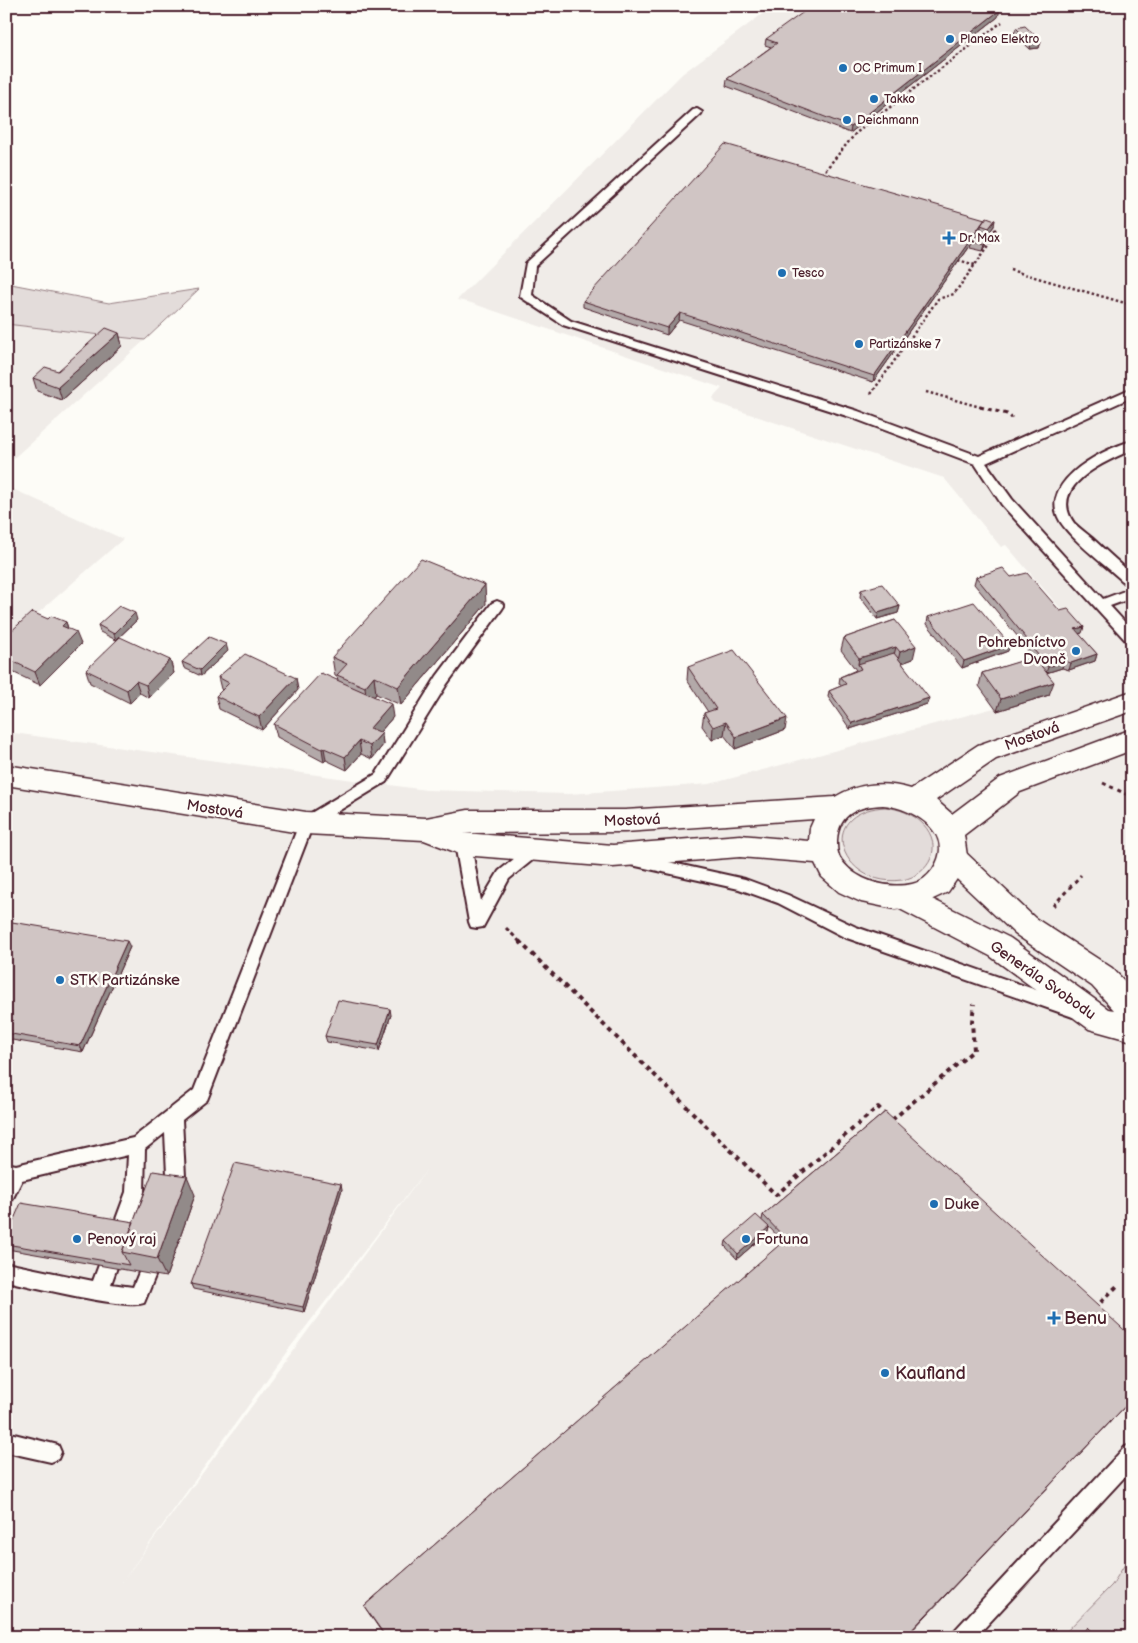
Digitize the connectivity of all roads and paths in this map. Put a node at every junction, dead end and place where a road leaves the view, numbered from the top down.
1 (1002, 22) dead end
2 (698, 112) dead end
3 (821, 175) edge
4 (984, 221) edge
5 (958, 260) edge
6 (975, 265) junction
7 (1010, 270) dead end
8 (1132, 305) edge
9 (926, 392) dead end
10 (1132, 392) edge
11 (868, 397) dead end
12 (1013, 419) dead end
13 (1132, 445) edge
14 (979, 461) junction
15 (1132, 582) edge
16 (1132, 592) edge
17 (1100, 604) junction
18 (497, 606) dead end
19 (1132, 639) edge
20 (1132, 701) edge
21 (1132, 738) edge
22 (6, 775) edge
23 (1105, 785) dead end
24 (1132, 797) edge
25 (914, 801) junction
26 (838, 808) junction
27 (306, 823) junction
28 (426, 829) junction
29 (949, 831) junction
30 (463, 844) junction
31 (536, 850) junction
32 (824, 853) junction
33 (613, 856) junction
34 (954, 859) junction
35 (1081, 875) dead end
36 (904, 898) junction
37 (1049, 911) dead end
38 (502, 924) dead end
39 (974, 1001) dead end
40 (1132, 1010) edge
41 (1100, 1020) junction
42 (1132, 1028) edge
43 (173, 1117) junction
44 (892, 1120) junction
45 (899, 1127) edge
46 (137, 1145) junction
47 (822, 1156) junction
48 (826, 1160) edge
49 (11, 1172) edge
50 (6, 1194) edge
51 (172, 1210) edge
52 (162, 1237) edge
53 (6, 1272) edge
54 (1119, 1284) dead end
55 (99, 1290) junction
56 (1088, 1300) edge
57 (6, 1442) edge
58 (51, 1452) dead end
59 (1132, 1454) edge
60 (962, 1637) edge

1 - 3 path
2 - 14 lane
4 - 6 path
5 - 6 path
6 - 11 path
7 - 8 path
9 - 12 path
10 - 14 lane
13 - 15 lane
14 - 17 lane
16 - 17 lane
17 - 19 lane
18 - 27 lane
20 - 25 main road, Mostová
21 - 29 main road
22 - 27 main road, Mostová
23 - 24 path
25 - 26 main road
25 - 29 main road
26 - 28 main road, Mostová
26 - 32 main road
27 - 28 main road, Mostová
27 - 43 lane
28 - 30 main road, Mostová
29 - 34 main road
30 - 31 main road, Mostová
30 - 31 lane
31 - 33 main road, Mostová
32 - 33 main road, Mostová
32 - 36 main road
33 - 41 lane
34 - 36 main road
34 - 40 main road
35 - 37 path
36 - 41 main road, Generála Svobodu
38 - 47 path
39 - 44 path
41 - 42 main road, Generála Svobodu
43 - 46 lane
43 - 51 lane
44 - 45 path
44 - 47 path
46 - 49 lane
46 - 55 lane
47 - 48 path
49 - 50 lane
52 - 55 lane
53 - 55 lane
54 - 56 path
57 - 58 lane
59 - 60 lane

